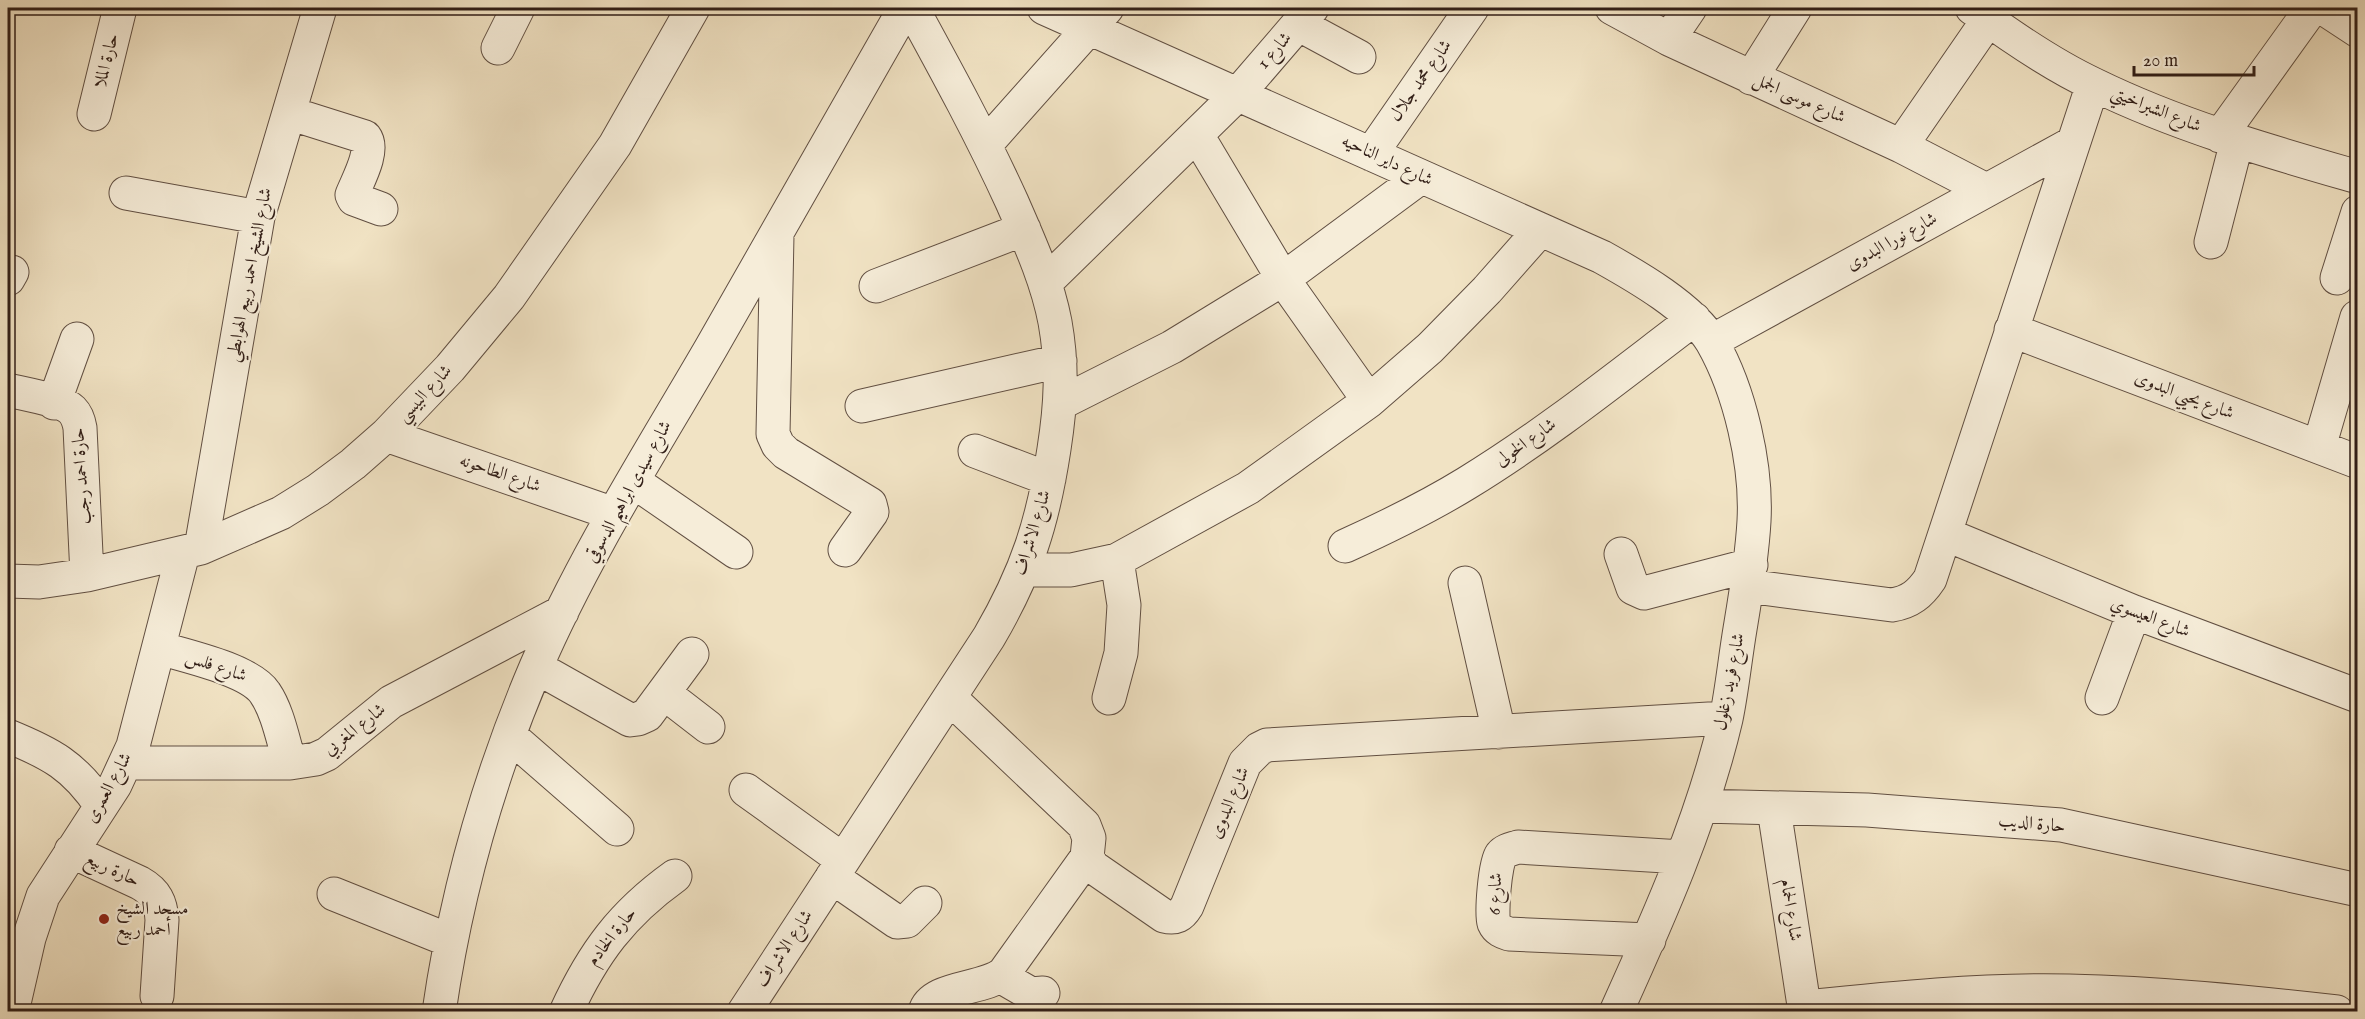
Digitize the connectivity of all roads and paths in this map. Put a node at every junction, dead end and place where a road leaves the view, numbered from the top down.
1 (120, 8) edge
2 (320, 8) edge
3 (518, 8) edge
4 (693, 8) edge
5 (905, 8) edge
6 (912, 8) edge
7 (1044, 8) edge
8 (1472, 8) edge
9 (1612, 8) edge
10 (1690, 8) edge
11 (1795, 8) edge
12 (2312, 8) edge
13 (2324, 8) edge
14 (1980, 14) edge
15 (1305, 16) edge
16 (1098, 17) edge
17 (2358, 31) edge
18 (1669, 39) junction
19 (498, 48) dead end
20 (1359, 57) dead end
21 (1751, 78) junction
22 (2093, 84) junction
23 (1238, 94) junction
24 (289, 113) junction
25 (94, 114) dead end
26 (1197, 135) junction
27 (2228, 139) junction
28 (2073, 143) junction
29 (986, 144) junction
30 (1901, 146) junction
31 (1371, 154) junction
32 (1421, 177) junction
33 (2358, 177) edge
34 (1986, 190) junction
35 (126, 193) dead end
36 (381, 209) dead end
37 (2358, 212) edge
38 (258, 217) junction
39 (1024, 230) junction
40 (1540, 230) junction
41 (777, 233) junction
42 (2211, 242) dead end
43 (2337, 278) dead end
44 (1283, 279) junction
45 (1046, 283) junction
46 (876, 286) dead end
47 (2357, 317) edge
48 (1703, 330) junction
49 (2011, 330) junction
50 (77, 339) dead end
51 (1060, 362) junction
52 (8, 390) edge
53 (1369, 401) junction
54 (54, 403) junction
55 (1061, 403) junction
56 (862, 406) dead end
57 (386, 435) junction
58 (2319, 447) junction
59 (975, 451) dead end
60 (2358, 462) edge
61 (1049, 479) junction
62 (633, 481) junction
63 (614, 514) junction
64 (1945, 534) junction
65 (1345, 546) dead end
66 (192, 550) junction
67 (845, 550) dead end
68 (735, 552) dead end
69 (1621, 554) dead end
70 (1117, 560) junction
71 (1024, 570) junction
72 (87, 575) junction
73 (1749, 576) junction
74 (8, 581) edge
75 (1465, 583) dead end
76 (562, 612) junction
77 (2134, 612) junction
78 (159, 648) junction
79 (692, 654) dead end
80 (536, 667) junction
81 (664, 693) junction
82 (2358, 696) edge
83 (950, 698) junction
84 (1109, 698) dead end
85 (2102, 698) dead end
86 (1726, 718) junction
87 (708, 727) dead end
88 (1499, 732) junction
89 (509, 735) junction
90 (8, 736) edge
91 (126, 763) junction
92 (290, 763) junction
93 (746, 790) dead end
94 (101, 806) junction
95 (1701, 806) junction
96 (1774, 809) junction
97 (617, 830) dead end
98 (71, 851) junction
99 (1087, 857) junction
100 (1682, 857) junction
101 (838, 868) junction
102 (675, 876) dead end
103 (2358, 890) edge
104 (334, 894) dead end
105 (925, 903) dead end
106 (18, 935) edge
107 (1649, 940) junction
108 (452, 941) junction
109 (1000, 976) junction
110 (1043, 993) dead end
111 (157, 996) dead end
112 (1805, 1009) edge
113 (12, 1011) edge
114 (439, 1011) edge
115 (566, 1011) edge
116 (744, 1011) edge
117 (926, 1011) edge
118 (1616, 1011) edge
119 (2337, 1011) edge

1 - 25 street, حارة الملا
2 - 24 street, شارع الشيخ احمد ربيع الهوابطي
3 - 19 street
4 - 57 street, شارع البيسي
5 - 41 street, شارع سيدى ابراهيم الدسوقي
6 - 29 street, شارع الاشراف
7 - 16 street, شارع داير الناحيه
8 - 31 street, شارع محمد جلال
9 - 18 street, شارع موسى الجمل
10 - 18 street
11 - 21 street
12 - 27 street
13 - 17 street
14 - 22 street, شارع الشبراخيتي
14 - 30 street
15 - 20 street
15 - 23 street, شارع 1
16 - 23 street, شارع داير الناحيه
16 - 29 street
18 - 21 street, شارع موسى الجمل
21 - 30 street, شارع موسى الجمل
22 - 27 street, شارع الشبراخيتي
22 - 28 street
23 - 26 street, شارع 1
23 - 31 street, شارع داير الناحيه
24 - 36 street
24 - 38 street, شارع الشيخ احمد ربيع الهوابطي
26 - 44 street
26 - 45 street, شارع 1
27 - 33 street, شارع الشبراخيتي
27 - 42 street
28 - 34 street, شارع نورا البدوى
28 - 49 street
29 - 39 street, شارع الاشراف
30 - 34 street, شارع موسى الجمل
31 - 32 street, شارع داير الناحيه
32 - 40 street, شارع داير الناحيه
32 - 44 street
34 - 48 street, شارع نورا البدوى
35 - 38 street
37 - 43 street
38 - 66 street, شارع الشيخ احمد ربيع الهوابطي
39 - 45 street, شارع الاشراف
39 - 46 street
40 - 48 street, شارع داير الناحيه
40 - 53 street
41 - 62 street, شارع سيدى ابراهيم الدسوقي
41 - 67 street
44 - 53 street
44 - 55 street
45 - 51 street, شارع الاشراف
47 - 58 street
48 - 65 street, شارع الخولى
48 - 73 street, شارع فريد زغلول
49 - 58 street, شارع يحيي البدوى
49 - 64 street
50 - 54 street
51 - 55 street, شارع الاشراف
51 - 56 street
52 - 54 street, حارة احمد رجب
53 - 70 street
54 - 72 street, حارة احمد رجب
55 - 61 street, شارع الاشراف
57 - 63 street, شارع الطاحونه
57 - 66 street, شارع البيسي
58 - 60 street, شارع يحيي البدوى
59 - 61 street
61 - 71 street, شارع الاشراف
62 - 63 street, شارع سيدى ابراهيم الدسوقي
62 - 68 street
63 - 76 street, شارع سيدى ابراهيم الدسوقي
64 - 73 street
64 - 77 street, شارع العيسوي
66 - 72 street, شارع البيسي
66 - 78 street, شارع العمرى
69 - 73 street
70 - 71 street
70 - 84 street
71 - 83 street, شارع الاشراف
72 - 74 street, شارع البيسي
73 - 86 street, شارع فريد زغلول
75 - 88 street
76 - 80 street, شارع سيدى ابراهيم الدسوقي
76 - 92 street, شارع المغربي
77 - 82 street, شارع العيسوي
77 - 85 street
78 - 91 street, شارع العمرى
78 - 92 street, شارع فلس
79 - 81 street
80 - 81 street
80 - 89 street, شارع سيدى ابراهيم الدسوقي
81 - 87 street
83 - 99 street
83 - 101 street, شارع الاشراف
86 - 88 street, شارع البدوى
86 - 95 street, شارع فريد زغلول
88 - 99 street, شارع البدوى
89 - 97 street
89 - 108 street, شارع سيدى ابراهيم الدسوقي
90 - 94 street
91 - 92 street, شارع المغربي
91 - 94 street, شارع العمرى
93 - 101 street
94 - 98 street, شارع العمرى
95 - 96 street, حارة الديب
95 - 100 street, شارع فريد زغلول
96 - 103 street, حارة الديب
96 - 112 street, شارع الحمام
98 - 106 street, شارع العمرى
98 - 111 street, حارة ربيع
99 - 109 street
100 - 107 street, شارع فريد زغلول
100 - 107 street, شارع 6
101 - 105 street
101 - 116 street, شارع الاشراف
102 - 115 street, حارة الخادم
104 - 108 street
106 - 113 street, شارع العمرى
107 - 118 street, شارع فريد زغلول
108 - 114 street, شارع سيدى ابراهيم الدسوقي
109 - 110 street
109 - 117 street
112 - 119 street

